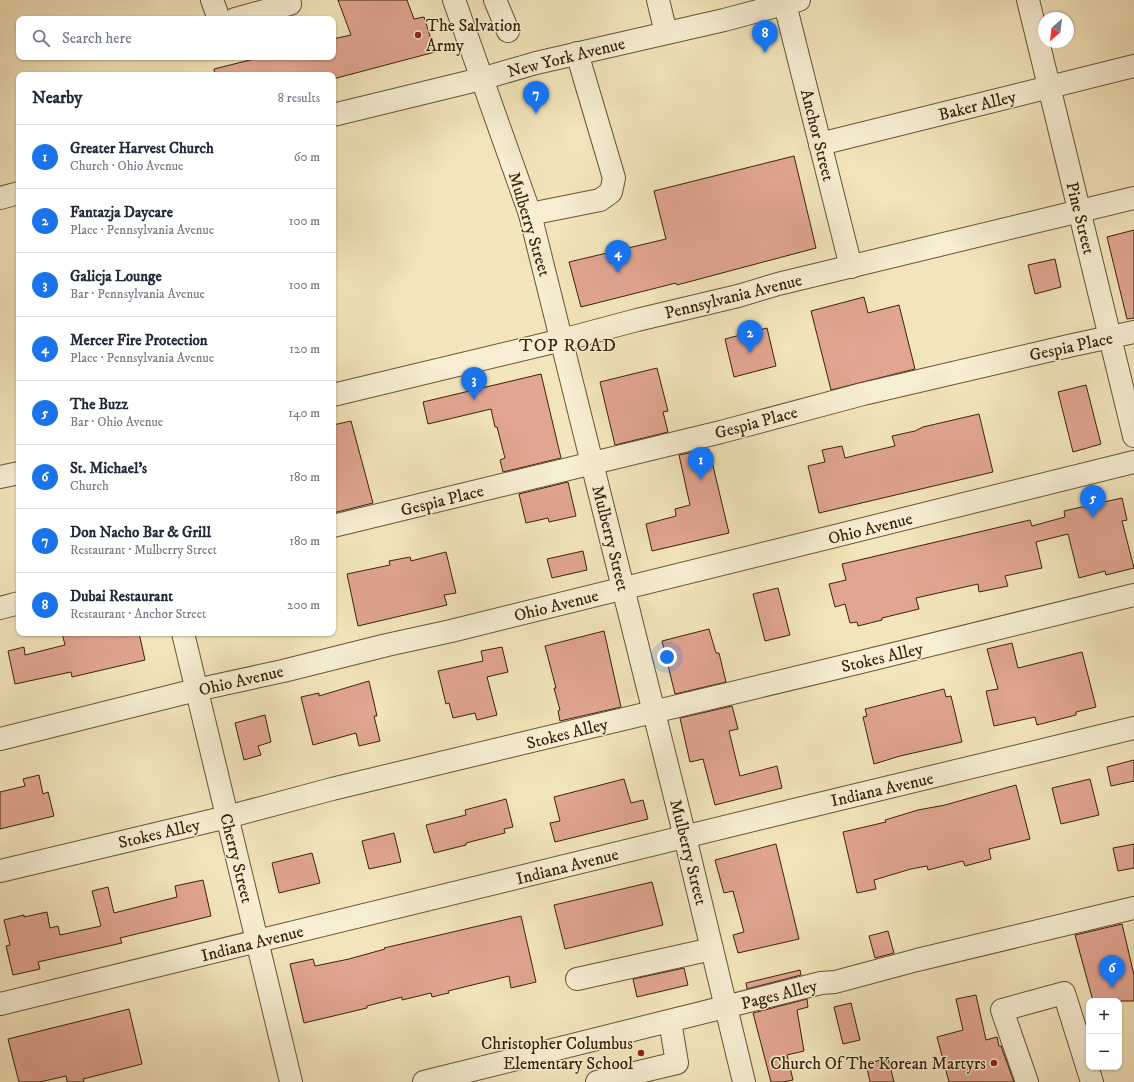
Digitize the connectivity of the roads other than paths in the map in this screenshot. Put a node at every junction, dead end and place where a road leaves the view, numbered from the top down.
1 (212, 0) edge
2 (289, 0) edge
3 (454, 0) edge
4 (495, 0) edge
5 (658, 0) edge
6 (1028, 0) edge
7 (792, 2) edge
8 (750, 6) edge
9 (218, 16) edge
10 (246, 16) edge
11 (508, 32) dead end
12 (666, 33) junction
13 (577, 54) junction
14 (1134, 66) edge
15 (481, 79) junction
16 (1049, 87) junction
17 (336, 114) edge
18 (820, 144) junction
19 (16, 195) edge
20 (0, 198) edge
21 (1134, 198) edge
22 (1079, 211) junction
23 (530, 214) junction
24 (851, 267) junction
25 (1134, 332) edge
26 (1110, 338) junction
27 (562, 340) junction
28 (336, 393) edge
29 (1134, 436) edge
30 (1134, 462) edge
31 (592, 463) junction
32 (16, 474) edge
33 (0, 477) edge
34 (336, 525) edge
35 (623, 588) junction
36 (1134, 595) edge
37 (16, 604) edge
38 (0, 608) edge
39 (184, 636) edge
40 (196, 690) junction
41 (654, 712) junction
42 (1134, 728) edge
43 (0, 740) edge
44 (227, 817) junction
45 (685, 837) junction
46 (0, 871) edge
47 (1134, 908) edge
48 (257, 942) junction
49 (712, 949) junction
50 (577, 979) dead end
51 (0, 1004) edge
52 (726, 1008) junction
53 (670, 1022) junction
54 (435, 1081) edge
55 (291, 1082) edge
56 (597, 1082) edge
57 (744, 1082) edge
58 (1027, 1082) edge
59 (1092, 1082) edge

1 - 9 street
2 - 10 street
3 - 15 street, Mulberry Street
4 - 11 street
5 - 12 street
6 - 16 street, Pine Street
7 - 8 street, New York Avenue
7 - 18 street, Anchor Street
8 - 12 street, New York Avenue
12 - 13 street, New York Avenue
13 - 15 street, New York Avenue
13 - 23 street
14 - 16 street, Baker Alley
15 - 17 street, New York Avenue
15 - 23 street, Mulberry Street
16 - 18 street, Baker Alley
16 - 22 street, Pine Street
18 - 24 street, Anchor Street
19 - 20 street
21 - 22 street, Pennsylvania Avenue
22 - 24 street, Pennsylvania Avenue
22 - 26 street, Pine Street
23 - 27 street, Mulberry Street
24 - 27 street, Pennsylvania Avenue
25 - 26 street, Gespia Place
26 - 29 street, Pine Street
26 - 31 street, Gespia Place
27 - 28 street, Pennsylvania Avenue
27 - 31 street, Mulberry Street
30 - 35 street, Ohio Avenue
31 - 34 street, Gespia Place
31 - 35 street, Mulberry Street
32 - 33 street
35 - 40 street, Ohio Avenue
35 - 41 street, Mulberry Street
36 - 41 street, Stokes Alley
37 - 38 street
39 - 40 street, Cherry Street
40 - 43 street, Ohio Avenue
40 - 44 street, Cherry Street
41 - 44 street, Stokes Alley
41 - 45 street, Mulberry Street
42 - 45 street, Indiana Avenue
44 - 46 street, Stokes Alley
44 - 48 street, Cherry Street
45 - 48 street, Indiana Avenue
45 - 49 street, Mulberry Street
47 - 52 street, Pages Alley
48 - 51 street, Indiana Avenue
48 - 55 street, Cherry Street
49 - 50 street
49 - 52 street, Mulberry Street
52 - 53 street, Pages Alley
52 - 57 street, Mulberry Street
53 - 54 street, Pages Alley
53 - 56 street
58 - 59 street

